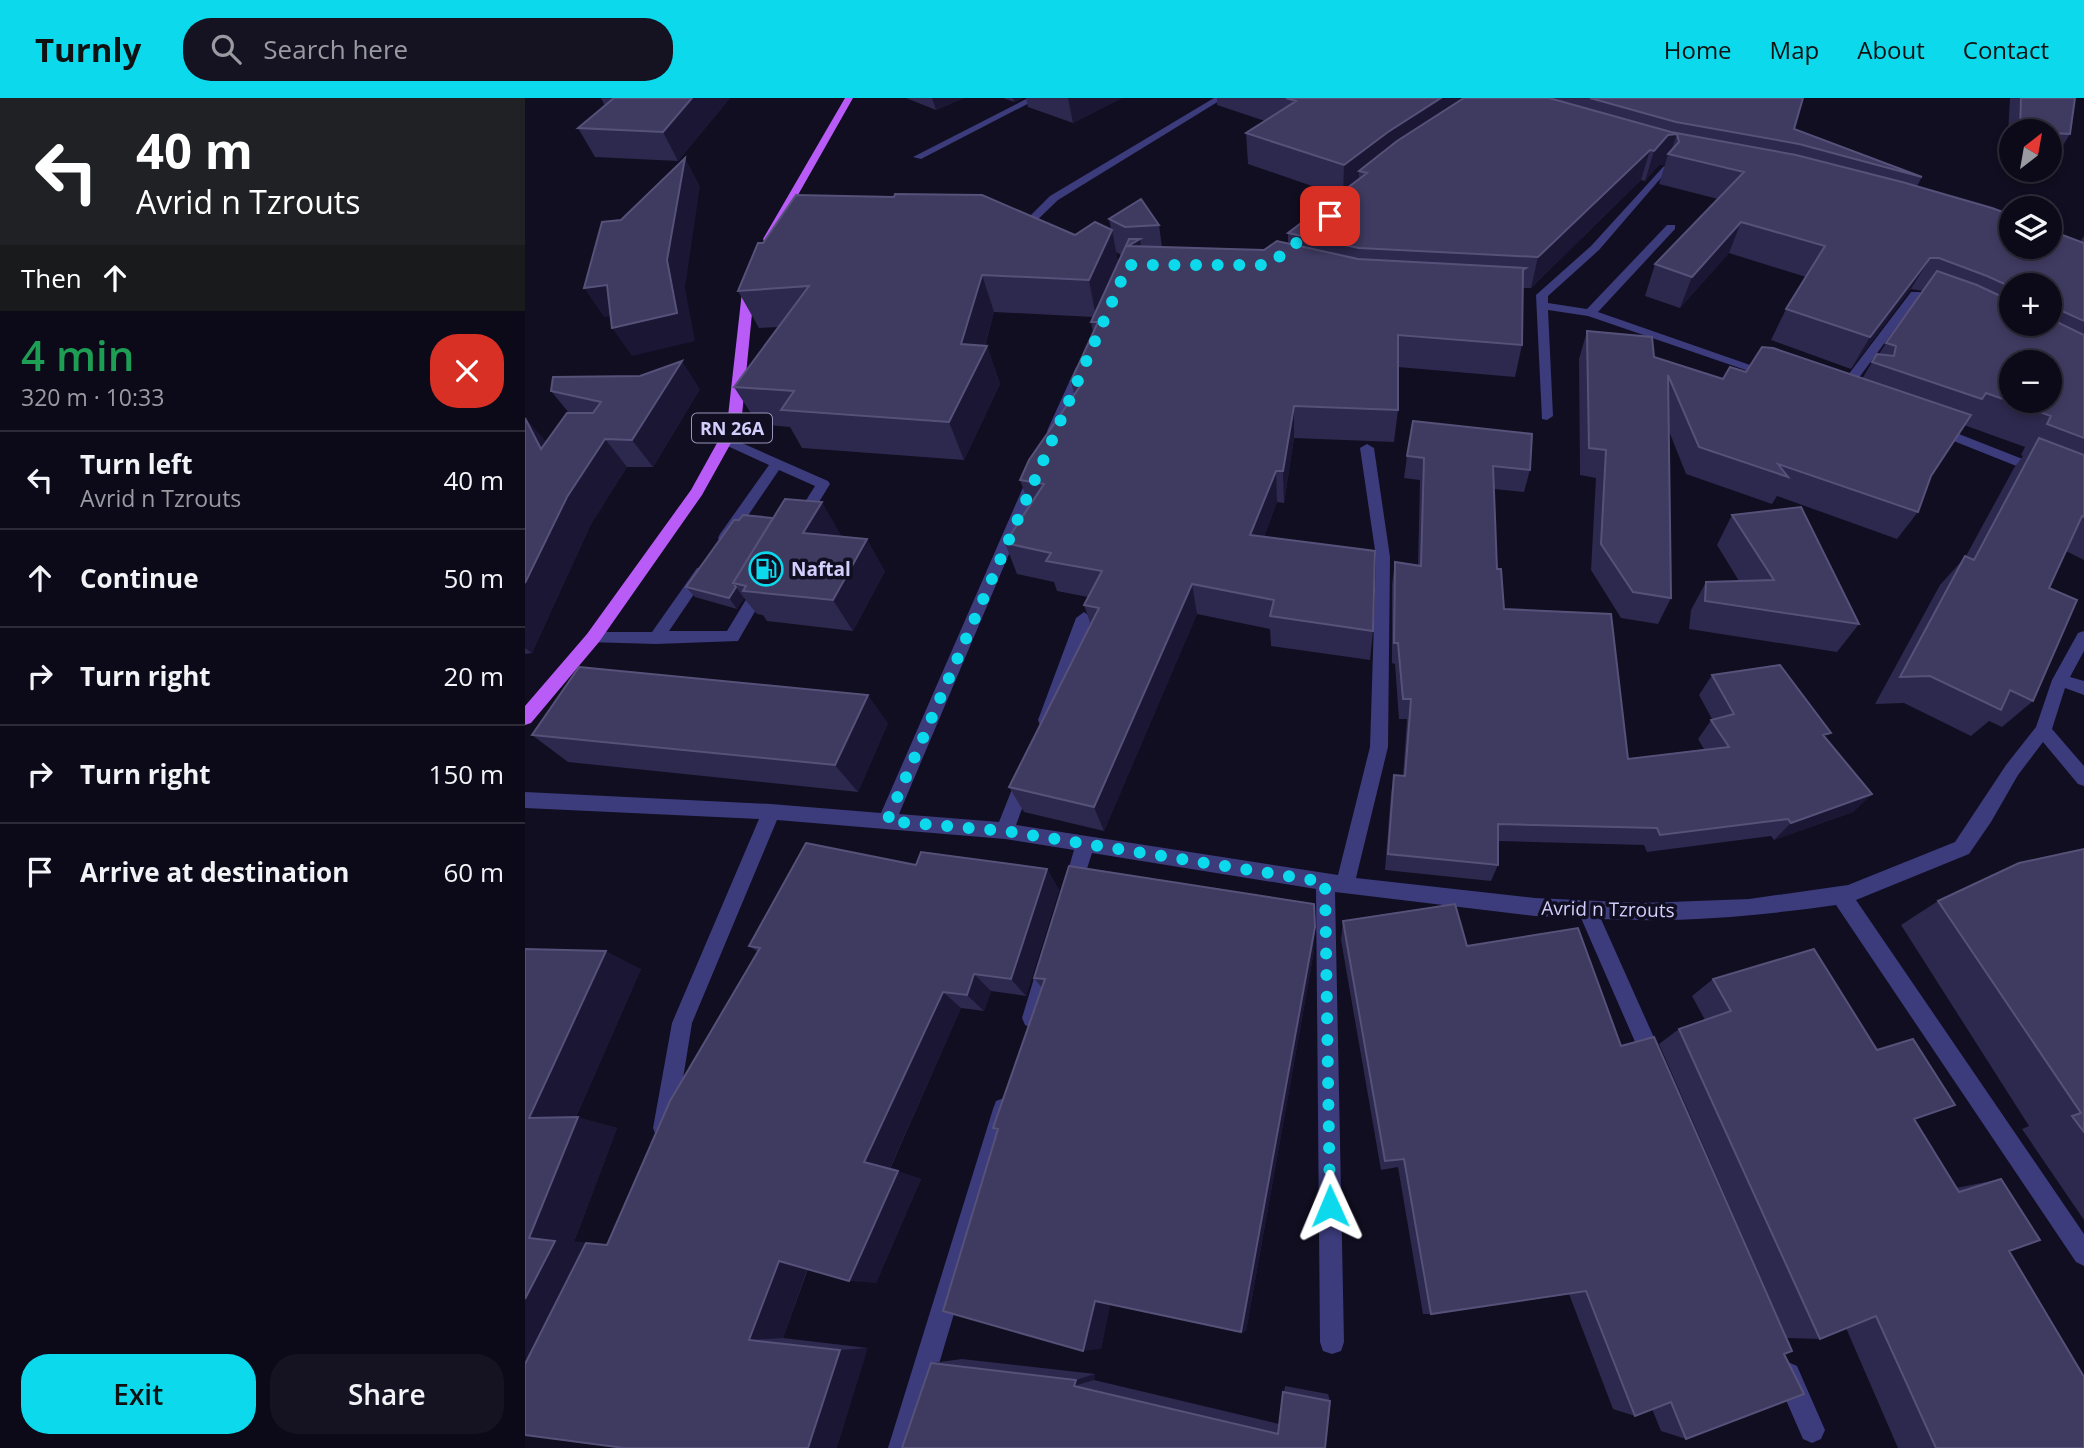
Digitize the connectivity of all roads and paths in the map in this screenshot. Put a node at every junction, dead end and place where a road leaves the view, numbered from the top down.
1 (849, 98) edge
2 (1035, 98) edge
3 (1220, 98) edge
4 (918, 157) dead end
5 (1664, 169) edge
6 (1013, 224) edge
7 (1027, 224) junction
8 (1039, 227) edge
9 (1671, 227) dead end
10 (763, 248) edge
11 (751, 268) edge
12 (1528, 294) dead end
13 (1542, 300) junction
14 (1949, 307) edge
15 (1590, 313) junction
16 (1085, 360) edge
17 (1784, 379) edge
18 (1841, 397) edge
19 (1547, 416) dead end
20 (1927, 426) edge
21 (726, 440) junction
22 (1367, 448) dead end
23 (777, 463) junction
24 (2084, 488) edge
25 (795, 531) edge
26 (767, 578) edge
27 (1084, 618) edge
28 (2084, 636) edge
29 (593, 638) junction
30 (656, 638) junction
31 (2060, 680) junction
32 (2084, 688) edge
33 (525, 718) edge
34 (2043, 730) junction
35 (1042, 731) edge
36 (1028, 768) edge
37 (2084, 779) edge
38 (525, 800) edge
39 (771, 812) junction
40 (887, 821) junction
41 (1005, 831) junction
42 (1085, 844) junction
43 (1335, 883) junction
44 (1841, 895) junction
45 (1587, 909) junction
46 (1065, 910) edge
47 (1053, 949) edge
48 (1025, 1041) edge
49 (1659, 1074) edge
50 (1009, 1094) edge
51 (660, 1149) edge
52 (2084, 1254) edge
53 (1332, 1342) dead end
54 (1779, 1354) edge
55 (1812, 1430) dead end
56 (901, 1448) edge

1 - 10 main road
2 - 4 street
3 - 7 street
5 - 13 street
6 - 7 street
7 - 8 street
9 - 15 street
11 - 21 main road, RN 26A
12 - 13 street
13 - 15 street
13 - 19 street
14 - 18 street
15 - 17 street
16 - 40 street
20 - 24 street
21 - 23 street
21 - 29 main road, RN 26A
22 - 43 street
23 - 25 street
23 - 30 street
26 - 30 street
27 - 35 street
28 - 31 street, Avrid n Tzrouts
29 - 30 street
29 - 33 main road, RN 26A
31 - 32 street
31 - 34 street, Avrid n Tzrouts
34 - 37 street
34 - 44 street, Avrid n Tzrouts
36 - 41 street
38 - 39 street, Avrid n Tzrouts
39 - 40 street, Avrid n Tzrouts
39 - 51 street
40 - 41 street, Avrid n Tzrouts
41 - 42 street, Avrid n Tzrouts
42 - 43 street, Avrid n Tzrouts
42 - 46 street
43 - 45 street, Avrid n Tzrouts
43 - 53 street
44 - 45 street, Avrid n Tzrouts
44 - 52 street
45 - 49 street
47 - 48 street
50 - 56 street
54 - 55 street

